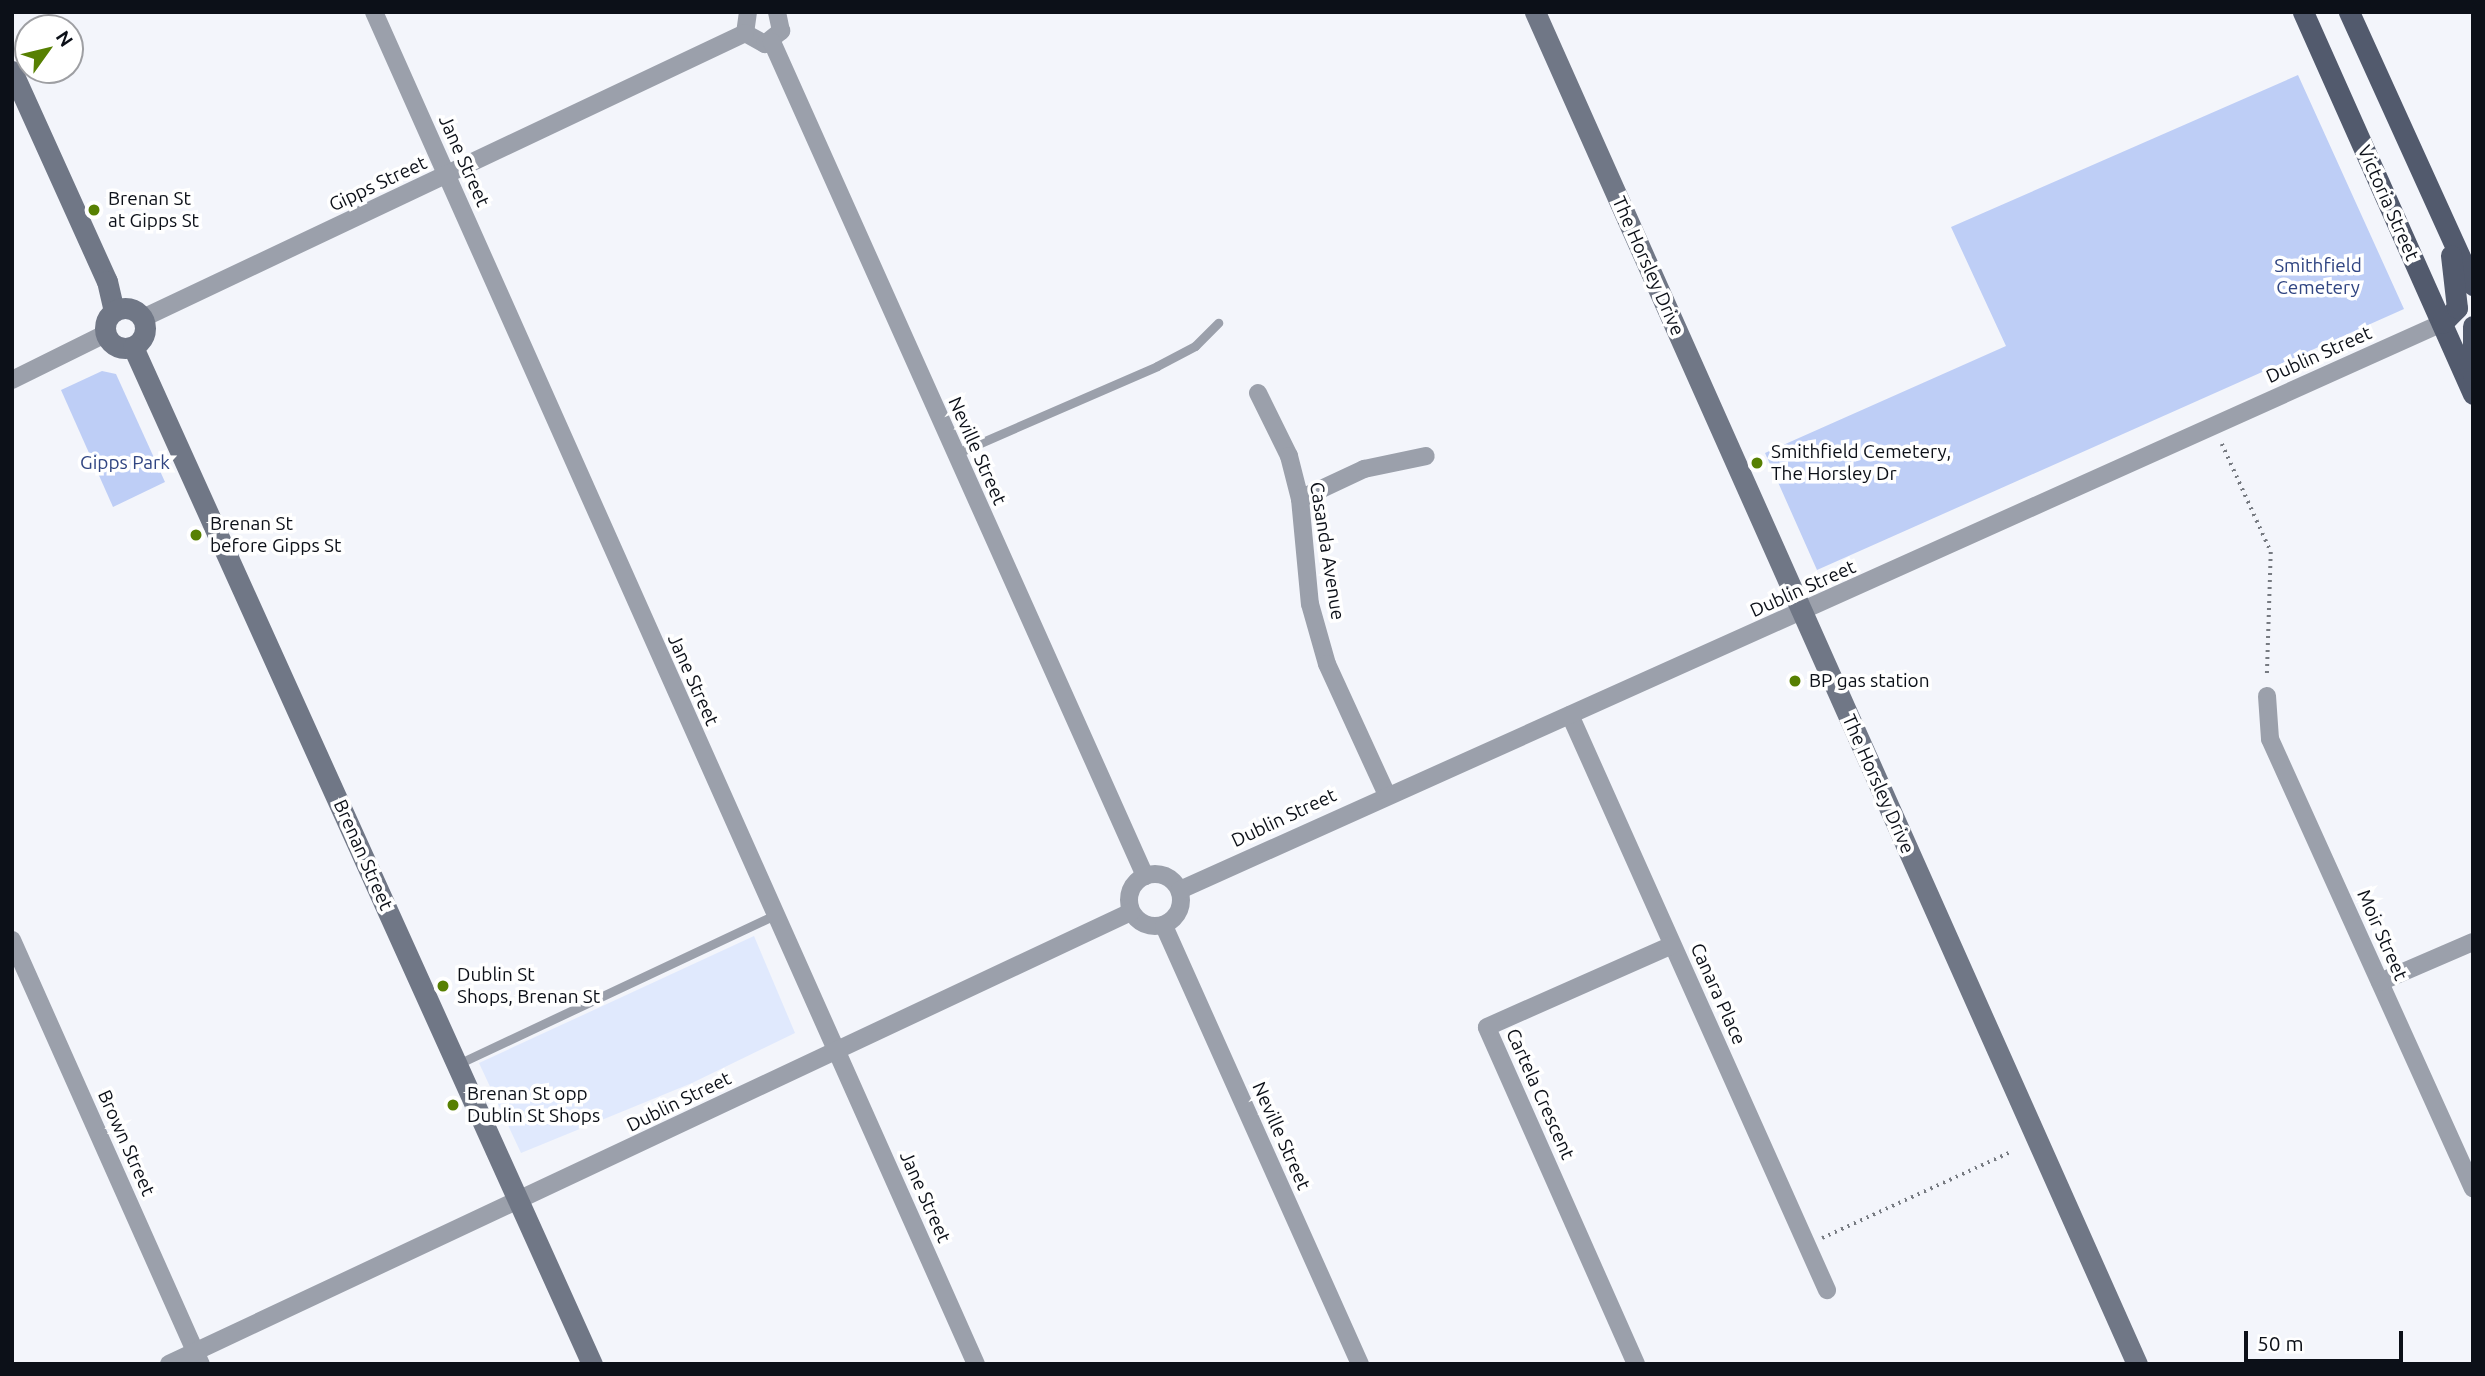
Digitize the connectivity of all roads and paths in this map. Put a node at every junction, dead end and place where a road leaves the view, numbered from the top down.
1 (374, 12) edge
2 (748, 12) edge
3 (1535, 12) edge
4 (2303, 12) edge
5 (2349, 12) edge
6 (784, 14) edge
7 (745, 33) junction
8 (772, 42) junction
9 (12, 71) edge
10 (446, 174) junction
11 (2447, 229) junction
12 (2473, 285) edge
13 (114, 311) junction
14 (143, 318) junction
15 (1218, 323) dead end
16 (2442, 323) junction
17 (2473, 326) edge
18 (105, 334) junction
19 (132, 347) junction
20 (2473, 375) edge
21 (12, 380) edge
22 (1258, 393) dead end
23 (2473, 394) edge
24 (2214, 426) junction
25 (955, 454) junction
26 (1426, 456) dead end
27 (1300, 499) junction
28 (1803, 612) junction
29 (2267, 696) joint
30 (1570, 715) junction
31 (1386, 793) junction
32 (1145, 876) junction
33 (1180, 890) junction
34 (1131, 912) junction
35 (773, 916) junction
36 (1164, 926) junction
37 (12, 940) edge
38 (2473, 942) edge
39 (1672, 945) junction
40 (2380, 982) junction
41 (837, 1049) junction
42 (457, 1065) junction
43 (2011, 1152) dead end
44 (2473, 1188) edge
45 (520, 1202) junction
46 (1807, 1245) junction
47 (1827, 1290) dead end
48 (199, 1357) edge
49 (170, 1364) edge
50 (592, 1364) edge
51 (976, 1364) edge
52 (1360, 1364) edge
53 (1636, 1364) edge
54 (2137, 1364) edge

1 - 10 street, Jane Street
2 - 7 street
3 - 28 street, The Horsley Drive
4 - 16 main road, Victoria Street
5 - 11 main road
6 - 8 street
7 - 8 street
7 - 10 street, Gipps Street
8 - 25 street, Neville Street
9 - 13 street
10 - 14 street, Gipps Street
10 - 35 street, Jane Street
11 - 12 main road
11 - 16 main road
13 - 14 street
13 - 18 street
14 - 19 street
15 - 25 lane
16 - 23 main road, Victoria Street
16 - 24 street, Dublin Street
17 - 20 main road
18 - 19 street
18 - 21 street
19 - 42 street, Brenan Street
22 - 27 street, Casanda Avenue
24 - 28 street, Dublin Street
24 - 29 path
25 - 32 street, Neville Street
26 - 27 street
27 - 31 street, Casanda Avenue
28 - 30 street, Dublin Street
28 - 54 street, The Horsley Drive
29 - 40 street, Moir Street
30 - 31 street, Dublin Street
30 - 39 street, Canara Place
31 - 33 street, Dublin Street
32 - 33 street
32 - 34 street
33 - 36 street
34 - 36 street
34 - 41 street, Dublin Street
35 - 41 street, Jane Street
35 - 42 lane
36 - 52 street, Neville Street
37 - 48 street, Brown Street
38 - 40 street
39 - 46 street, Canara Place
39 - 53 street, Cartela Crescent
40 - 44 street, Moir Street
41 - 45 street, Dublin Street
41 - 51 street, Jane Street
42 - 45 street, Brenan Street
43 - 46 path
45 - 48 street, Dublin Street
45 - 50 street, Brenan Street
46 - 47 street, Canara Place
48 - 49 street, Dublin Street

